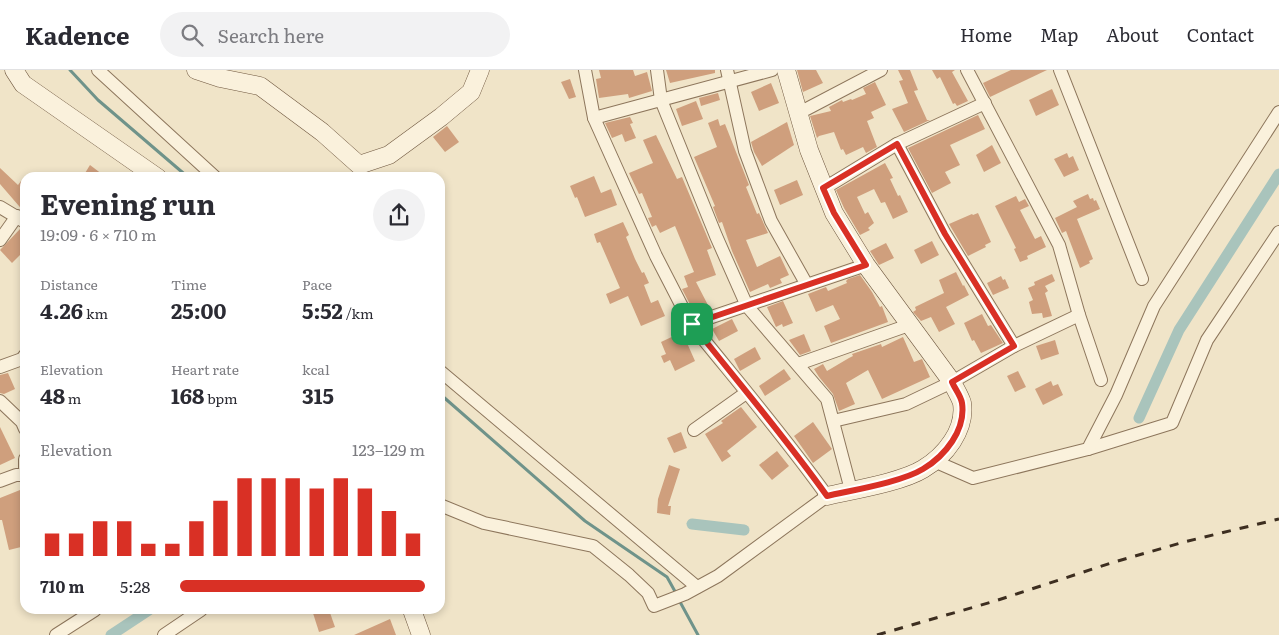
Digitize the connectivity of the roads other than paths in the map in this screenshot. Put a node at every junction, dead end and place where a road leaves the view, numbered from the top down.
1 (14, 70) edge
2 (98, 70) edge
3 (196, 70) edge
4 (480, 70) edge
5 (585, 70) edge
6 (657, 70) edge
7 (772, 70) edge
8 (786, 70) edge
9 (881, 70) edge
10 (967, 70) edge
11 (1060, 70) edge
12 (728, 76) edge
13 (662, 100) junction
14 (986, 103) junction
15 (1279, 112) edge
16 (799, 113) junction
17 (594, 118) junction
18 (897, 144) junction
19 (149, 172) edge
20 (209, 172) edge
21 (823, 188) junction
22 (0, 207) edge
23 (20, 218) edge
24 (20, 220) edge
25 (1279, 232) edge
26 (0, 240) edge
27 (866, 265) junction
28 (1142, 278) dead end
29 (807, 285) junction
30 (747, 306) junction
31 (1079, 315) junction
32 (692, 324) junction
33 (909, 325) junction
34 (1014, 346) junction
35 (20, 360) edge
36 (798, 364) junction
37 (0, 367) edge
38 (445, 375) edge
39 (1101, 380) dead end
40 (952, 382) junction
41 (746, 393) junction
42 (0, 401) edge
43 (20, 420) edge
44 (833, 421) junction
45 (694, 430) dead end
46 (1088, 449) junction
47 (934, 461) junction
48 (20, 475) edge
49 (0, 481) edge
50 (852, 490) junction
51 (827, 496) junction
52 (445, 507) edge
53 (697, 586) junction
54 (89, 614) edge
55 (195, 614) edge
56 (413, 614) edge
57 (56, 635) edge
58 (164, 635) edge
59 (421, 635) edge

1 - 19 street
2 - 20 street
3 - 4 street
5 - 17 street
6 - 13 street
7 - 12 street
8 - 16 street
9 - 16 street
10 - 14 street
11 - 28 street
12 - 13 street
12 - 29 street
13 - 17 street
13 - 30 street
14 - 18 street
14 - 31 street
15 - 46 street
16 - 21 street
17 - 32 street
18 - 21 street
18 - 34 street
21 - 27 street
22 - 23 street
24 - 26 street
25 - 46 street
27 - 29 street
27 - 33 street
29 - 30 street
30 - 32 street
30 - 36 street
31 - 34 street
31 - 39 street
32 - 41 street
33 - 36 street
33 - 40 street
34 - 40 street
35 - 37 street
36 - 44 street
38 - 53 street
40 - 44 street
40 - 47 street
41 - 45 street
41 - 51 street
42 - 43 street
44 - 50 street
46 - 47 street
47 - 50 street
48 - 49 street
50 - 51 street
51 - 53 street
52 - 53 street
54 - 57 street
55 - 58 street
56 - 59 street

